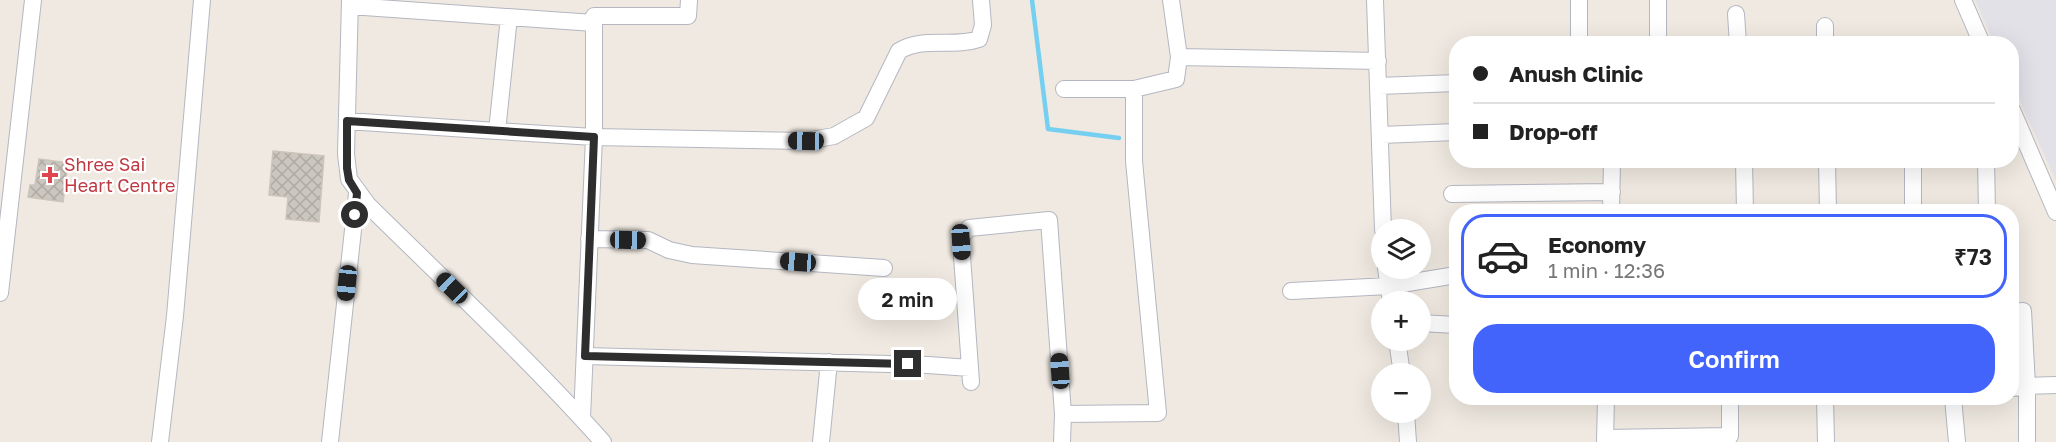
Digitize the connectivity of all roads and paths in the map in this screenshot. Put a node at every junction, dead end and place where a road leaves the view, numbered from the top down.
1 (33, 0) edge
2 (202, 0) edge
3 (689, 0) edge
4 (981, 0) edge
5 (1171, 0) edge
6 (1375, 0) edge
7 (1579, 0) edge
8 (1658, 0) edge
9 (1963, 0) edge
10 (350, 3) edge
11 (1736, 14) dead end
12 (509, 17) junction
13 (594, 23) junction
14 (1825, 26) dead end
15 (1579, 36) edge
16 (1658, 36) edge
17 (1737, 36) edge
18 (1825, 36) edge
19 (1979, 36) edge
20 (1179, 57) junction
21 (1378, 61) junction
22 (1449, 83) edge
23 (1379, 86) junction
24 (1134, 88) junction
25 (1064, 89) dead end
26 (347, 121) junction
27 (2019, 126) edge
28 (497, 131) junction
29 (1449, 132) edge
30 (1381, 135) junction
31 (594, 137) junction
32 (1612, 168) edge
33 (1744, 168) edge
34 (1827, 168) edge
35 (1913, 168) edge
36 (1986, 168) edge
37 (1612, 192) junction
38 (357, 193) junction
39 (1452, 194) dead end
40 (1611, 204) edge
41 (1744, 204) edge
42 (1828, 204) edge
43 (1913, 204) edge
44 (1987, 204) edge
45 (2056, 212) edge
46 (1383, 219) edge
47 (589, 239) junction
48 (884, 268) dead end
49 (1449, 277) edge
50 (1291, 291) dead end
51 (1400, 291) edge
52 (0, 293) edge
53 (1371, 293) edge
54 (2019, 311) edge
55 (1431, 324) edge
56 (1449, 325) edge
57 (585, 356) junction
58 (829, 362) junction
59 (2056, 385) edge
60 (2019, 387) edge
61 (1606, 405) edge
62 (1730, 405) edge
63 (1825, 405) edge
64 (1954, 405) edge
65 (1063, 414) junction
66 (582, 418) junction
67 (1407, 423) edge
68 (1730, 439) edge
69 (1605, 440) edge
70 (160, 442) edge
71 (330, 442) edge
72 (603, 442) edge
73 (822, 442) edge
74 (1062, 442) edge
75 (1408, 442) edge
76 (1826, 442) edge
77 (1957, 442) edge
78 (2027, 442) edge

1 - 52 street
2 - 70 street
3 - 13 street
4 - 31 street
5 - 20 street
6 - 21 street
7 - 15 street
8 - 16 street
9 - 19 street
10 - 12 street
10 - 26 street
11 - 17 street
12 - 13 street
12 - 28 street
13 - 31 street
14 - 18 street
20 - 21 street
20 - 24 street
21 - 23 street
22 - 23 street
23 - 30 street
24 - 25 street
24 - 65 street
26 - 28 street
26 - 38 street
27 - 45 street
28 - 31 street
29 - 30 street
30 - 46 street
31 - 47 street
32 - 37 street
33 - 41 street
34 - 42 street
35 - 43 street
36 - 44 street
37 - 39 street
37 - 40 street
38 - 66 street
38 - 71 street
47 - 48 street
47 - 57 street
49 - 51 street
50 - 53 street
54 - 60 street
55 - 56 street
57 - 58 street
57 - 66 street
58 - 65 street
58 - 73 street
59 - 60 street
60 - 78 street
61 - 69 street
62 - 68 street
63 - 76 street
64 - 77 street
65 - 74 street
66 - 72 street
67 - 75 street
68 - 69 street

